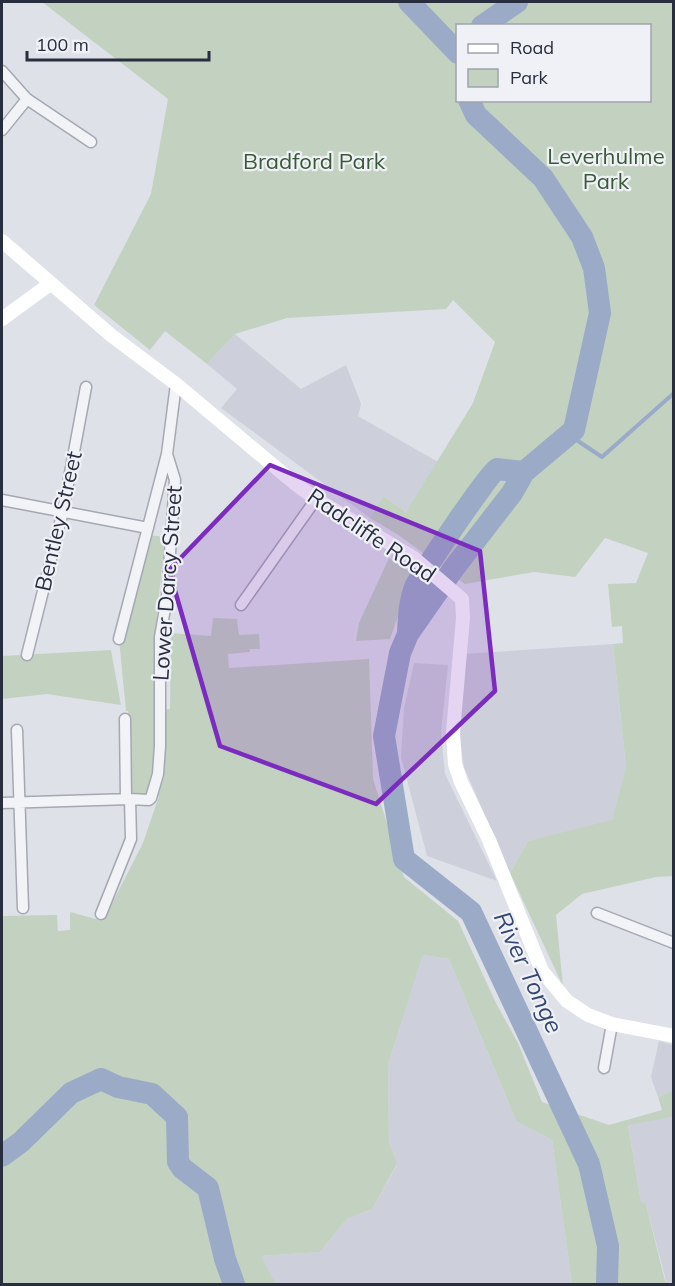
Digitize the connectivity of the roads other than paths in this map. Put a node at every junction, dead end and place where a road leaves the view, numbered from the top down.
1 (2, 71) edge
2 (27, 99) junction
3 (2, 130) edge
4 (91, 142) dead end
5 (2, 241) edge
6 (50, 284) junction
7 (2, 319) edge
8 (177, 384) junction
9 (86, 387) dead end
10 (167, 454) junction
11 (316, 499) junction
12 (2, 500) edge
13 (63, 511) junction
14 (148, 528) junction
15 (241, 606) dead end
16 (118, 639) dead end
17 (27, 655) dead end
18 (125, 719) dead end
19 (16, 730) dead end
20 (128, 799) junction
21 (20, 802) junction
22 (2, 803) edge
23 (23, 908) dead end
24 (597, 913) dead end
25 (101, 914) dead end
26 (674, 943) edge
27 (612, 1024) junction
28 (674, 1036) edge
29 (604, 1068) dead end

1 - 2 street
2 - 3 street
2 - 4 street
5 - 6 main road, Radcliffe Road
6 - 7 main road
6 - 8 main road, Radcliffe Road
8 - 10 street
8 - 11 main road, Radcliffe Road
9 - 13 street, Bentley Street
10 - 14 street
10 - 20 street, Lower Darcy Street
11 - 15 street
11 - 27 main road, Radcliffe Road
12 - 13 street
13 - 14 street
13 - 17 street, Bentley Street
14 - 16 street
18 - 20 street
19 - 21 street
20 - 21 street
20 - 25 street
21 - 22 street
21 - 23 street
24 - 26 street
27 - 28 main road, Radcliffe Road
27 - 29 street

